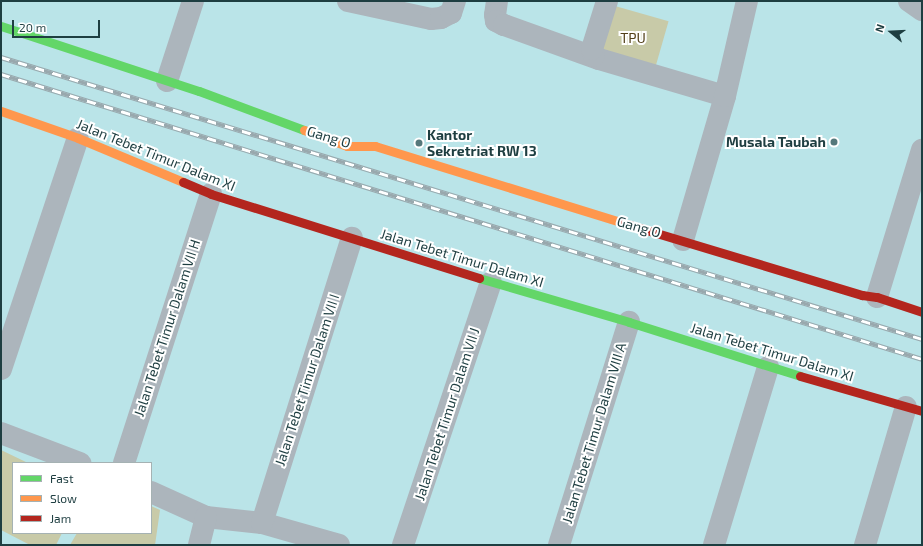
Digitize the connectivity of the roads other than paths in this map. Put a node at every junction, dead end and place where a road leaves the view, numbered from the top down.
1 (193, 1) edge
2 (348, 1) edge
3 (455, 1) edge
4 (497, 1) edge
5 (607, 1) edge
6 (747, 1) edge
7 (909, 1) edge
8 (922, 10) edge
9 (1, 26) edge
10 (594, 56) junction
11 (167, 81) junction
12 (725, 96) junction
13 (1, 111) edge
14 (78, 138) junction
15 (922, 150) edge
16 (211, 194) junction
17 (352, 238) junction
18 (683, 240) junction
19 (491, 282) junction
20 (877, 297) junction
21 (922, 312) edge
22 (628, 322) junction
23 (768, 367) junction
24 (1, 369) edge
25 (914, 409) edge
26 (1, 433) edge
27 (77, 462) edge
28 (124, 462) edge
29 (152, 492) edge
30 (206, 517) junction
31 (262, 522) junction
32 (199, 545) edge
33 (339, 545) edge
34 (403, 545) edge
35 (559, 545) edge
36 (714, 545) edge
37 (865, 545) edge

1 - 11 street
2 - 3 street
4 - 10 street
5 - 10 street
6 - 12 street
7 - 8 street
9 - 11 street, Gang O
10 - 12 street
11 - 18 street, Gang O
12 - 18 street
13 - 14 street, Jalan Tebet Timur Dalam XI
14 - 16 street, Jalan Tebet Timur Dalam XI
14 - 24 street
15 - 20 street
16 - 17 street, Jalan Tebet Timur Dalam XI
16 - 28 street, Jalan Tebet Timur Dalam VII H
17 - 19 street, Jalan Tebet Timur Dalam XI
17 - 31 street, Jalan Tebet Timur Dalam VII I
18 - 20 street, Gang O
19 - 22 street, Jalan Tebet Timur Dalam XI
19 - 34 street, Jalan Tebet Timur Dalam VII J
20 - 21 street, Gang O
22 - 23 street, Jalan Tebet Timur Dalam XI
22 - 35 street, Jalan Tebet Timur Dalam VIII A
23 - 25 street, Jalan Tebet Timur Dalam XI
23 - 36 street
25 - 37 street
26 - 27 street
29 - 30 street
30 - 31 street
30 - 32 street
31 - 33 street

